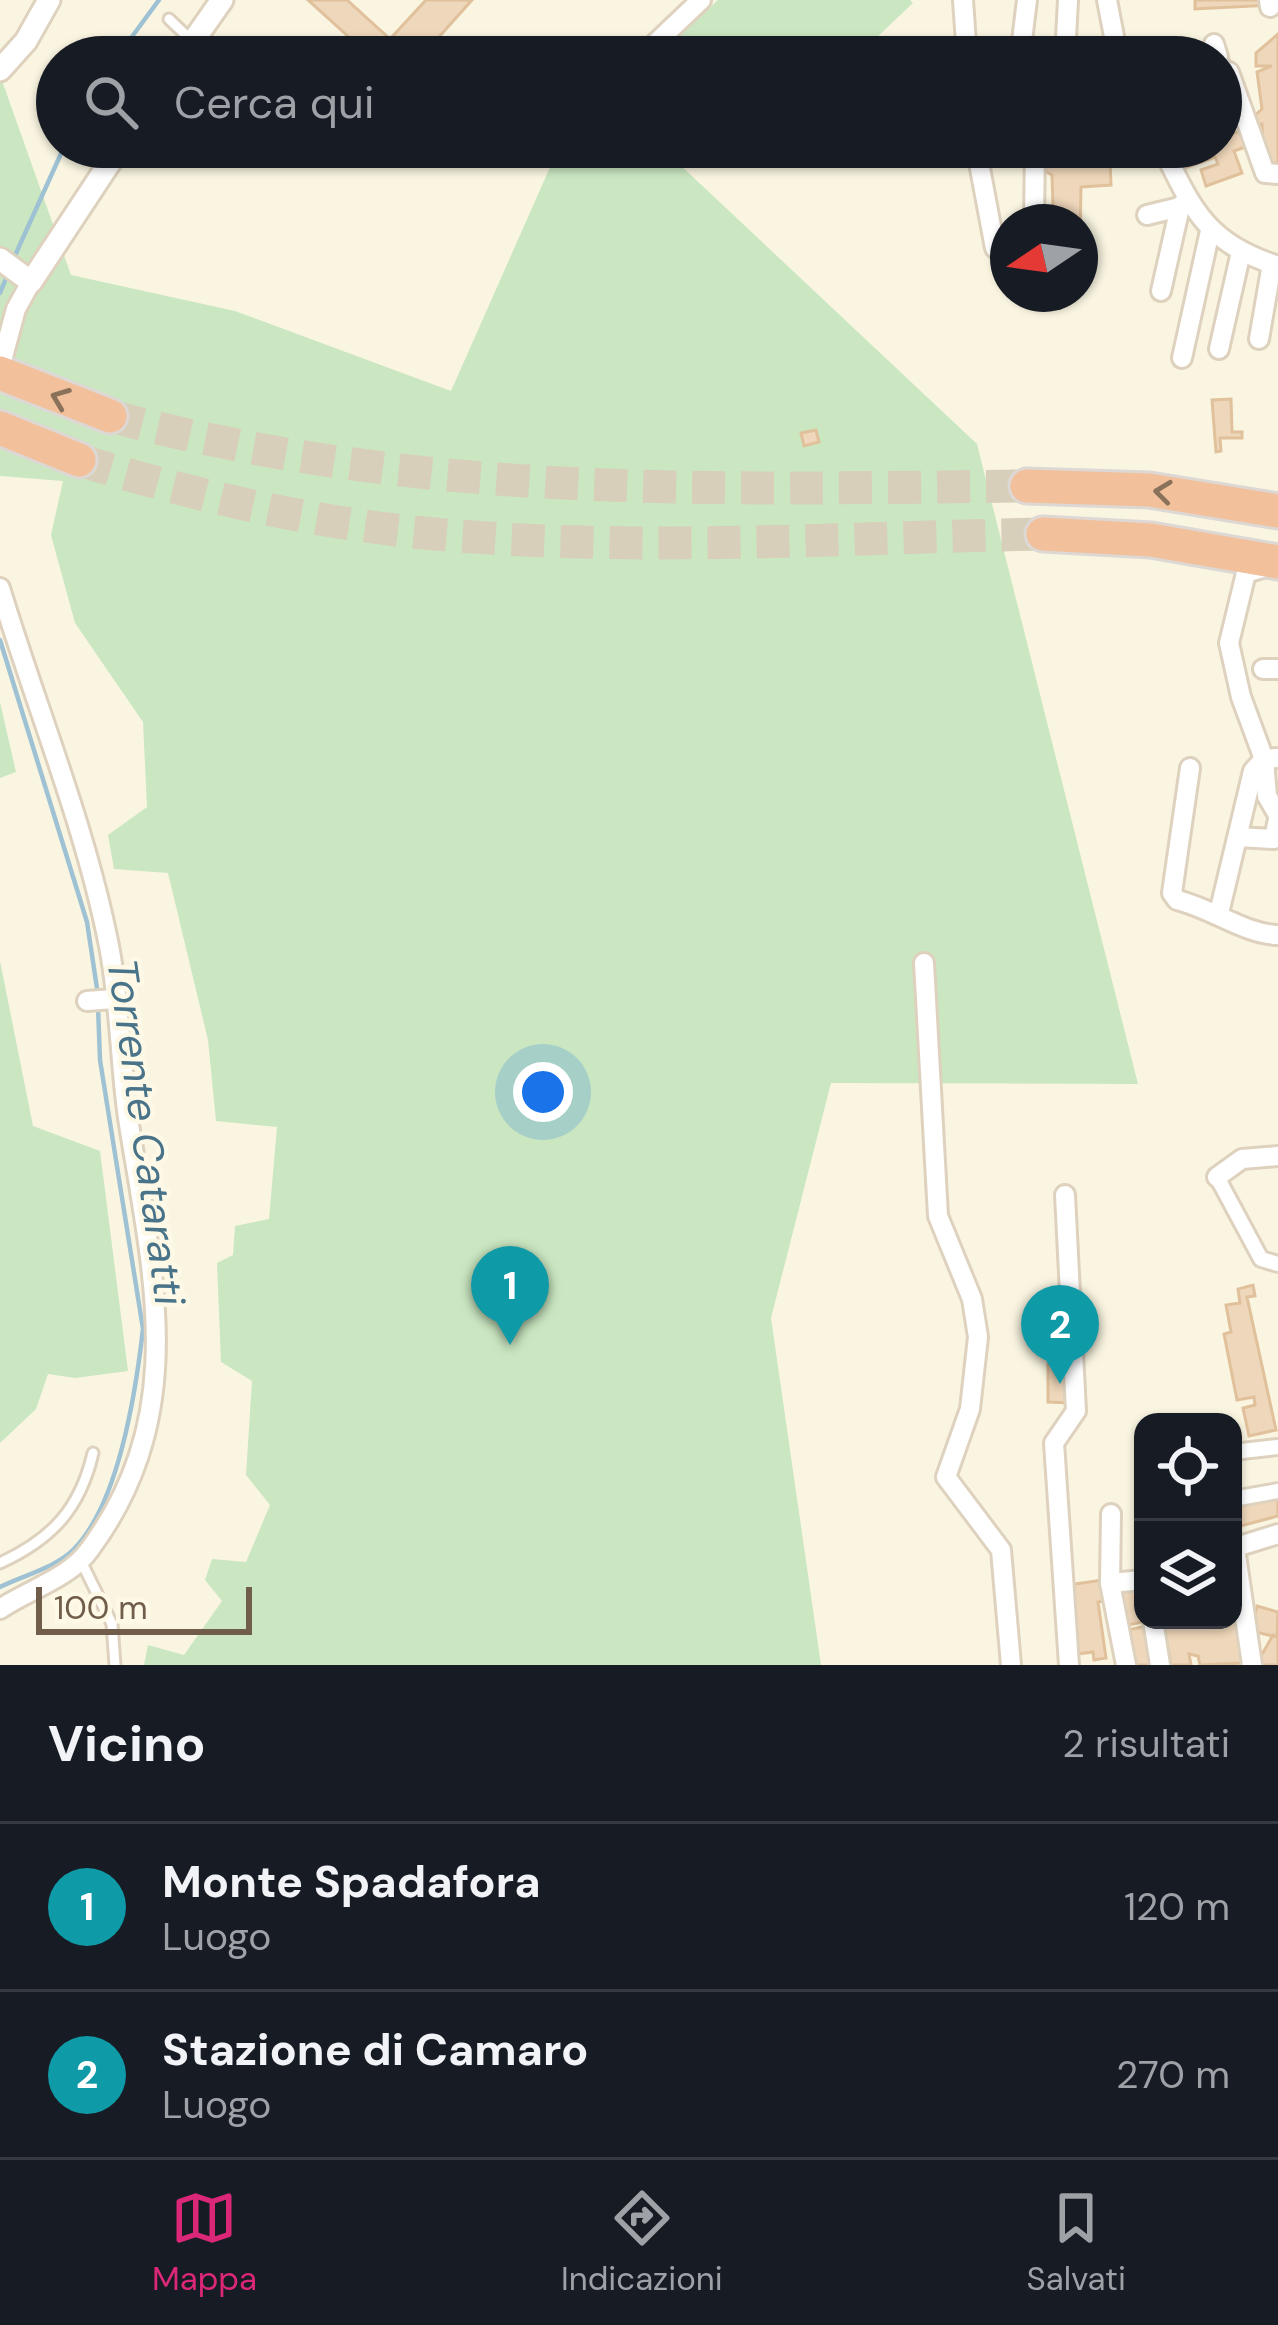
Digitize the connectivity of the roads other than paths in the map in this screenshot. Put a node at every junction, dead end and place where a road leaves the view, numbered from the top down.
1 (49, 0) edge
2 (222, 0) edge
3 (701, 0) edge
4 (963, 0) edge
5 (1027, 0) edge
6 (1068, 0) edge
7 (1107, 0) edge
8 (169, 20) dead end
9 (182, 36) edge
10 (201, 36) edge
11 (663, 36) edge
12 (967, 36) edge
13 (1023, 36) edge
14 (1066, 36) edge
15 (1114, 36) edge
16 (0, 70) edge
17 (1242, 104) edge
18 (102, 168) edge
19 (980, 168) edge
20 (1035, 168) edge
21 (1170, 168) edge
22 (1272, 174) edge
23 (1183, 203) junction
24 (1034, 204) edge
25 (1147, 215) dead end
26 (990, 221) edge
27 (1210, 231) junction
28 (1241, 252) junction
29 (1275, 265) edge
30 (16, 270) edge
31 (1161, 292) dead end
32 (1259, 338) dead end
33 (1219, 349) dead end
34 (1182, 358) dead end
35 (4, 373) edge
36 (110, 416) tunnel mouth
37 (1, 428) edge
38 (79, 460) tunnel mouth
39 (1027, 486) tunnel mouth
40 (1278, 511) edge
41 (1043, 534) tunnel mouth
42 (1278, 564) edge
43 (0, 588) edge
44 (1271, 758) edge
45 (1190, 768) dead end
46 (1278, 817) edge
47 (1238, 837) junction
48 (1219, 914) junction
49 (1278, 935) edge
50 (924, 963) dead end
51 (113, 999) junction
52 (87, 1000) dead end
53 (1278, 1156) edge
54 (1217, 1177) joint
55 (1066, 1195) dead end
56 (1278, 1264) edge
57 (1278, 1447) edge
58 (1242, 1452) edge
59 (93, 1453) dead end
60 (1278, 1491) edge
61 (1242, 1497) edge
62 (1112, 1514) dead end
63 (1278, 1534) edge
64 (1242, 1545) edge
65 (81, 1561) junction
66 (0, 1563) edge
67 (1134, 1581) edge
68 (1110, 1583) junction
69 (1242, 1600) edge
70 (0, 1610) edge
71 (1137, 1629) edge
72 (1155, 1629) edge
73 (1120, 1634) junction
74 (115, 1665) edge
75 (1010, 1665) edge
76 (1069, 1665) edge
77 (1126, 1665) edge
78 (1160, 1665) edge
79 (1252, 1665) edge

1 - 16 street
2 - 10 street
3 - 11 street
4 - 12 street
5 - 13 street
6 - 14 street
7 - 15 street
8 - 9 lane
17 - 22 street
18 - 30 street
19 - 26 street
20 - 24 street
21 - 23 street
23 - 25 street
23 - 27 street
23 - 31 street
27 - 28 street
27 - 34 street
28 - 29 street
28 - 33 street
29 - 32 street
30 - 35 street
36 -> 35 highway
37 - 38 highway
40 -> 39 highway
41 - 42 highway
42 - 44 street
43 - 51 street
44 - 46 street
44 - 47 street
45 - 48 street
46 - 47 street
47 - 48 street
48 - 49 street
50 - 75 street
51 - 52 street
51 - 65 street
53 - 54 street
54 - 56 street
55 - 76 street
57 - 58 street
59 - 66 lane
60 - 61 street
62 - 68 street
63 - 64 street
65 - 70 street
65 - 74 lane
67 - 68 street
68 - 73 street
69 - 79 street
71 - 73 street
72 - 78 street
73 - 77 street

